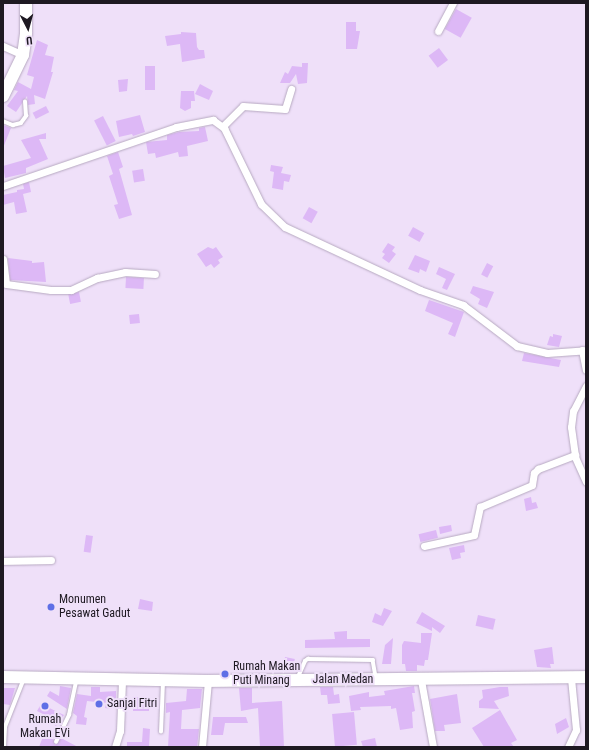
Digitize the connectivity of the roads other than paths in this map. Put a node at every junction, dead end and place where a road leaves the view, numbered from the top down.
1 (26, 3) edge
2 (453, 3) edge
3 (438, 32) dead end
4 (3, 46) edge
5 (23, 55) junction
6 (291, 90) dead end
7 (3, 96) edge
8 (25, 102) dead end
9 (3, 121) edge
10 (222, 126) junction
11 (3, 186) edge
12 (3, 259) edge
13 (155, 274) dead end
14 (584, 350) edge
15 (586, 370) edge
16 (586, 386) edge
17 (575, 455) junction
18 (586, 482) edge
19 (424, 546) dead end
20 (51, 560) dead end
21 (3, 561) edge
22 (3, 677) edge
23 (586, 677) edge
24 (24, 678) junction
25 (76, 678) junction
26 (571, 678) junction
27 (122, 680) junction
28 (376, 680) junction
29 (421, 680) junction
30 (163, 681) junction
31 (297, 681) junction
32 (208, 682) junction
33 (161, 732) dead end
34 (56, 742) dead end
35 (4, 747) edge
36 (115, 747) edge
37 (202, 747) edge
38 (433, 747) edge
39 (568, 747) edge

1 - 5 highway
2 - 3 street
4 - 5 street
5 - 7 highway
6 - 10 street
8 - 9 lane
10 - 11 street
10 - 14 street
12 - 13 street
14 - 15 street
16 - 17 street
17 - 18 street
17 - 19 street
20 - 21 street
22 - 24 highway, Jalan Medan
23 - 26 highway, Jalan Medan
24 - 25 highway, Jalan Medan
24 - 35 lane
25 - 27 highway, Jalan Medan
25 - 34 lane
26 - 29 highway, Jalan Medan
26 - 39 street
27 - 30 highway, Jalan Medan
27 - 36 street
28 - 29 highway, Jalan Medan
28 - 31 highway, Jalan Medan
28 - 31 lane
29 - 38 street
30 - 32 highway, Jalan Medan
30 - 33 lane
31 - 32 highway, Jalan Medan
32 - 37 street

